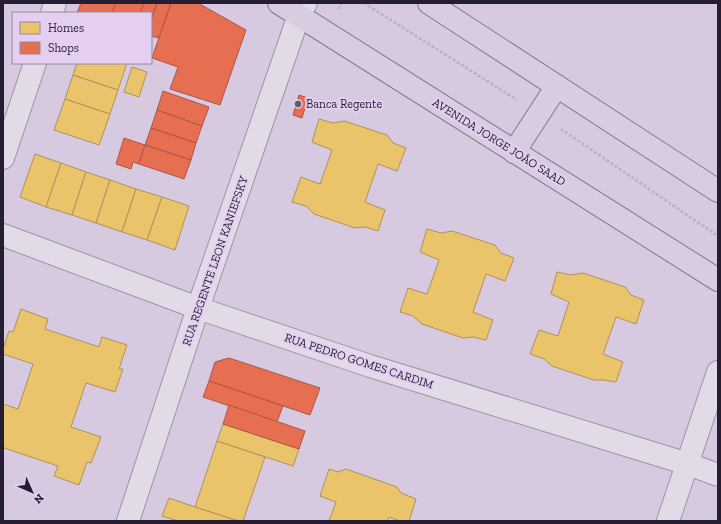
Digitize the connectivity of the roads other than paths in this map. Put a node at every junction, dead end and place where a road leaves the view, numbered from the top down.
1 (279, 3) edge
2 (429, 3) edge
3 (303, 9) edge
4 (35, 64) edge
5 (557, 86) junction
6 (514, 152) junction
7 (3, 158) edge
8 (718, 191) edge
9 (3, 235) edge
10 (718, 280) edge
11 (198, 308) junction
12 (718, 372) edge
13 (688, 464) junction
14 (718, 475) edge
15 (128, 521) edge
16 (668, 521) edge

1 - 3 main road, AVENIDA JORGE JOÃO SAAD
2 - 5 main road
3 - 6 main road, AVENIDA JORGE JOÃO SAAD
3 - 11 street, RUA REGENTE LEON KANIEFSKY
4 - 7 street
5 - 6 main road
5 - 8 main road
6 - 10 main road, AVENIDA JORGE JOÃO SAAD
9 - 11 street, RUA PEDRO GOMES CARDIM
11 - 13 street, RUA PEDRO GOMES CARDIM
11 - 15 street, RUA REGENTE LEON KANIEFSKY
12 - 13 street
13 - 14 street, RUA PEDRO GOMES CARDIM
13 - 16 street

